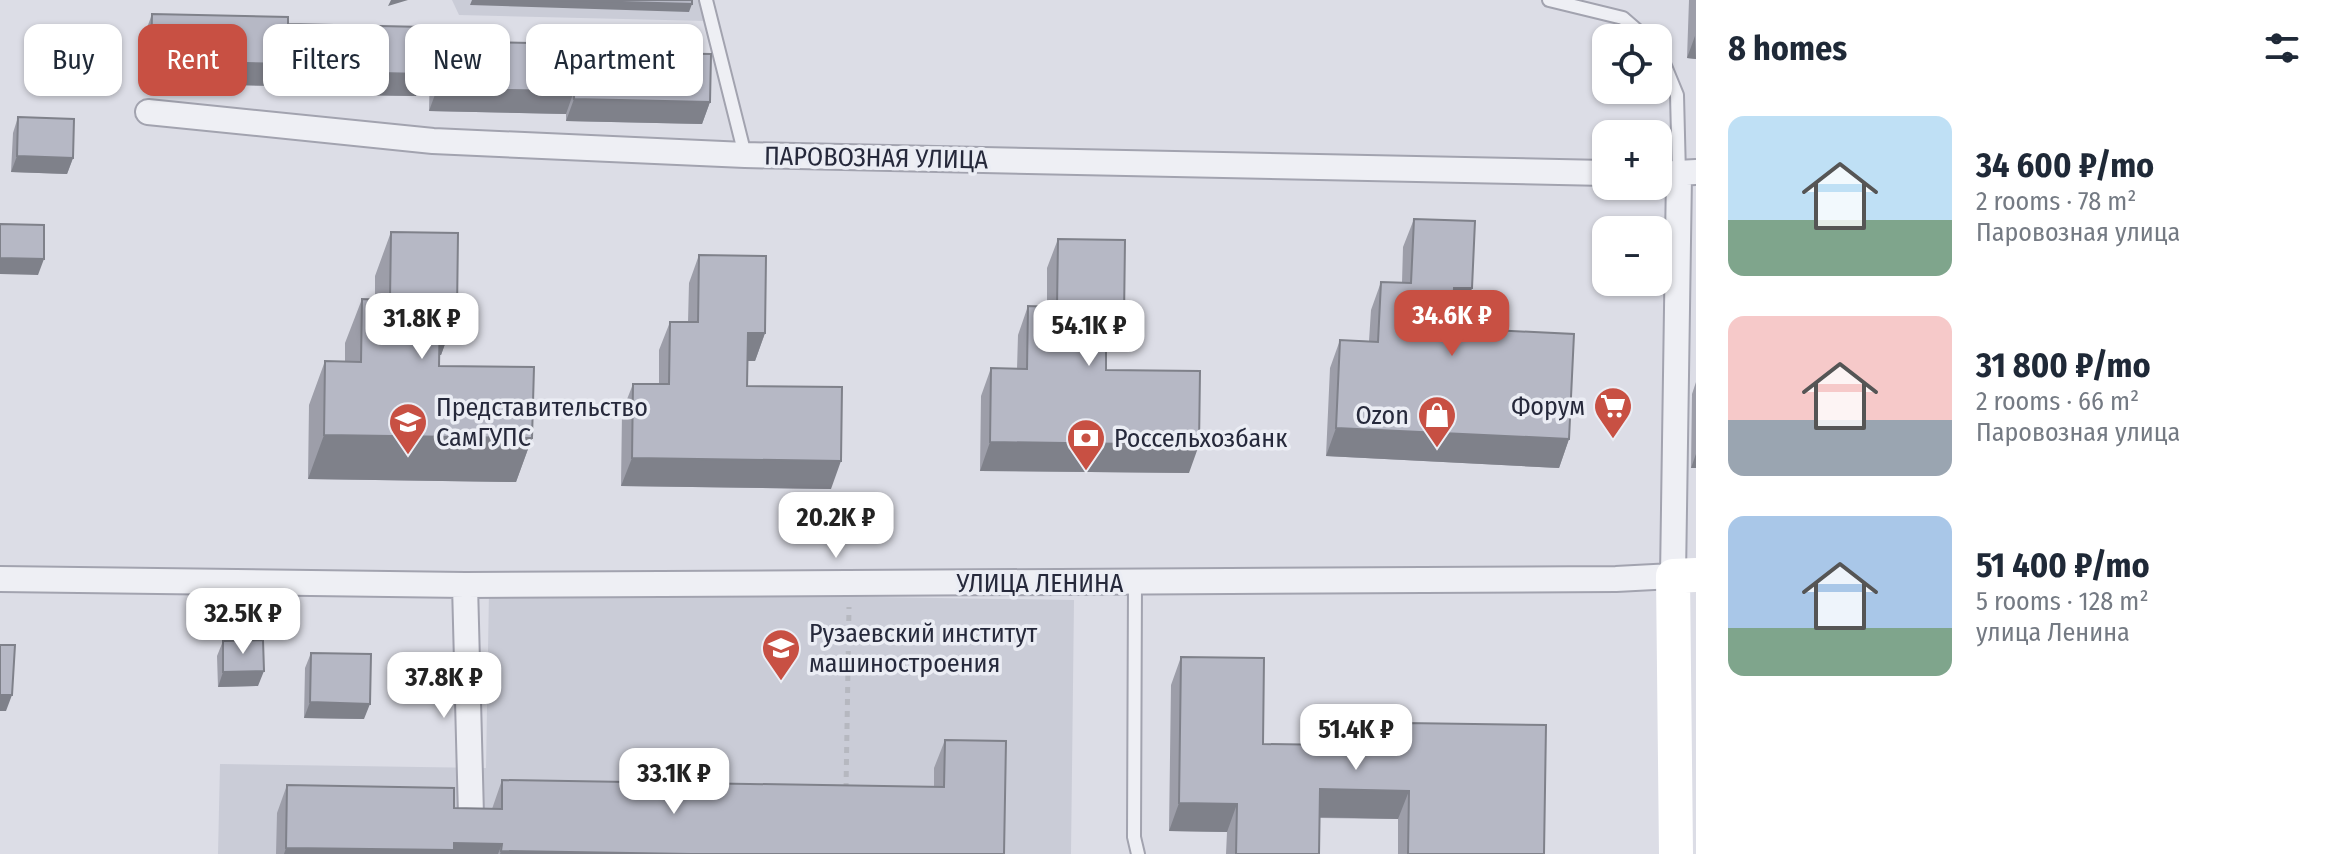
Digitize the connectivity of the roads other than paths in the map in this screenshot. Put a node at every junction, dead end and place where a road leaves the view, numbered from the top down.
1 (706, 0) edge
2 (1549, 0) edge
3 (1630, 24) edge
4 (1672, 83) edge
5 (148, 112) dead end
6 (745, 155) junction
7 (1592, 173) edge
8 (1678, 174) edge
9 (1684, 575) edge
10 (0, 579) edge
11 (1135, 582) junction
12 (465, 585) junction
13 (1696, 702) edge
14 (1676, 786) junction
15 (472, 854) edge
16 (1138, 854) edge
17 (1676, 854) edge

1 - 6 lane
2 - 3 lane
4 - 8 lane
5 - 6 street, ПАРОВОЗНАЯ УЛИЦА
6 - 7 street, ПАРОВОЗНАЯ УЛИЦА
8 - 9 street
9 - 11 street, УЛИЦА ЛЕНИНА
9 - 14 street
10 - 12 street, УЛИЦА ЛЕНИНА
11 - 12 street, УЛИЦА ЛЕНИНА
11 - 16 lane
12 - 15 street
13 - 14 street
14 - 17 street

